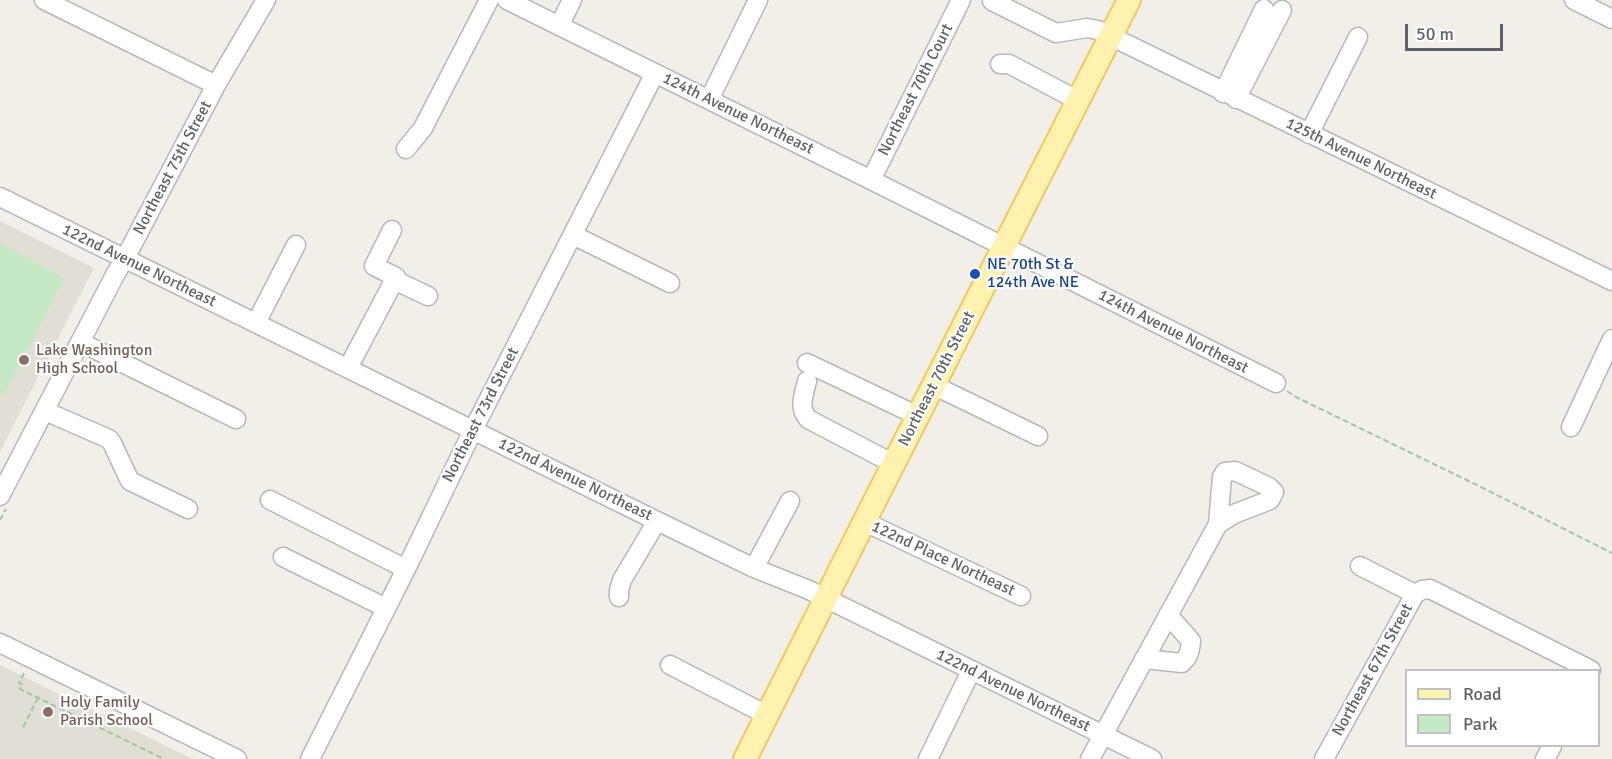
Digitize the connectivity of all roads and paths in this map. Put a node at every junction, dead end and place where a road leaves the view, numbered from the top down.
1 (44, 0) edge
2 (266, 0) edge
3 (489, 0) edge
4 (507, 0) edge
5 (572, 0) edge
6 (758, 0) edge
7 (961, 0) edge
8 (1129, 0) edge
9 (1574, 0) edge
10 (992, 1) edge
11 (1264, 9) dead end
12 (1282, 10) dead end
13 (1612, 19) edge
14 (559, 26) junction
15 (1111, 36) junction
16 (1358, 37) dead end
17 (1000, 64) dead end
18 (655, 74) junction
19 (216, 85) junction
20 (1230, 96) junction
21 (709, 100) junction
22 (1079, 101) junction
23 (1309, 134) junction
24 (406, 149) dead end
25 (871, 180) junction
26 (0, 197) edge
27 (392, 231) dead end
28 (573, 234) junction
29 (296, 245) dead end
30 (1004, 248) junction
31 (124, 259) junction
32 (394, 280) junction
33 (1612, 281) edge
34 (670, 283) dead end
35 (428, 296) dead end
36 (256, 323) junction
37 (1612, 339) edge
38 (80, 342) junction
39 (348, 368) junction
40 (1276, 383) joint
41 (933, 385) junction
42 (45, 411) junction
43 (918, 416) junction
44 (236, 419) dead end
45 (1571, 427) dead end
46 (473, 430) junction
47 (1038, 436) dead end
48 (894, 464) junction
49 (0, 496) edge
50 (270, 500) dead end
51 (790, 501) dead end
52 (188, 509) dead end
53 (657, 521) junction
54 (865, 522) junction
55 (1218, 524) dead end
56 (1612, 553) edge
57 (282, 557) dead end
58 (1360, 566) dead end
59 (754, 568) junction
60 (406, 569) junction
61 (1422, 592) junction
62 (1021, 596) dead end
63 (619, 597) dead end
64 (825, 599) junction
65 (386, 608) junction
66 (1168, 615) junction
67 (0, 643) edge
68 (31, 658) junction
69 (1144, 659) junction
70 (670, 665) dead end
71 (1589, 669) edge
72 (971, 671) junction
73 (38, 698) junction
74 (766, 715) junction
75 (23, 727) dead end
76 (1102, 734) junction
77 (164, 759) edge
78 (237, 759) edge
79 (310, 759) edge
80 (745, 759) edge
81 (928, 759) edge
82 (1090, 759) edge
83 (1152, 759) edge
84 (1324, 759) edge

1 - 19 street
2 - 19 street, Northeast 75th Street
3 - 24 street
4 - 14 street, 124th Avenue Northeast
5 - 14 street
6 - 21 street
7 - 25 street, Northeast 70th Court
8 - 15 main road, Northeast 70th Street
9 - 13 street
10 - 15 street, 125th Avenue Northeast
11 - 20 street
12 - 20 street
14 - 18 street, 124th Avenue Northeast
15 - 20 street, 125th Avenue Northeast
15 - 22 main road, Northeast 70th Street
16 - 23 street
17 - 22 street
18 - 21 street, 124th Avenue Northeast
18 - 28 street, Northeast 73rd Street
19 - 31 street, Northeast 75th Street
20 - 23 street, 125th Avenue Northeast
21 - 25 street, 124th Avenue Northeast
22 - 30 main road, Northeast 70th Street
23 - 33 street, 125th Avenue Northeast
25 - 30 street, 124th Avenue Northeast
26 - 31 street, 122nd Avenue Northeast
27 - 32 street
28 - 34 street
28 - 46 street, Northeast 73rd Street
29 - 36 street
30 - 40 street, 124th Avenue Northeast
30 - 41 main road, Northeast 70th Street
31 - 36 street, 122nd Avenue Northeast
31 - 38 street, Northeast 75th Street
32 - 35 street
32 - 39 street
36 - 39 street, 122nd Avenue Northeast
37 - 45 street
38 - 42 street, Northeast 75th Street
38 - 44 street
39 - 46 street, 122nd Avenue Northeast
40 - 56 path
41 - 43 main road, Northeast 70th Street
41 - 47 street
42 - 49 street, Northeast 75th Street
42 - 52 street
43 - 48 main road, Northeast 70th Street
43 - 48 street
46 - 53 street, 122nd Avenue Northeast
46 - 60 street, Northeast 73rd Street
48 - 54 main road, Northeast 70th Street
50 - 60 street
51 - 59 street
53 - 59 street, 122nd Avenue Northeast
53 - 63 street
54 - 62 street, 122nd Place Northeast
54 - 64 main road, Northeast 70th Street
55 - 66 street
57 - 65 street
58 - 61 street
59 - 64 street, 122nd Avenue Northeast
60 - 65 street, Northeast 73rd Street
61 - 71 street
61 - 84 street, Northeast 67th Street
64 - 72 street, 122nd Avenue Northeast
64 - 74 main road, Northeast 70th Street
65 - 79 street, Northeast 73rd Street
66 - 69 street
66 - 69 street
67 - 68 street
68 - 73 path
68 - 78 street
69 - 76 street
70 - 74 street
72 - 76 street, 122nd Avenue Northeast
72 - 81 street
73 - 75 path
73 - 77 path
74 - 80 main road, Northeast 70th Street
76 - 82 street
76 - 83 street, 122nd Avenue Northeast

